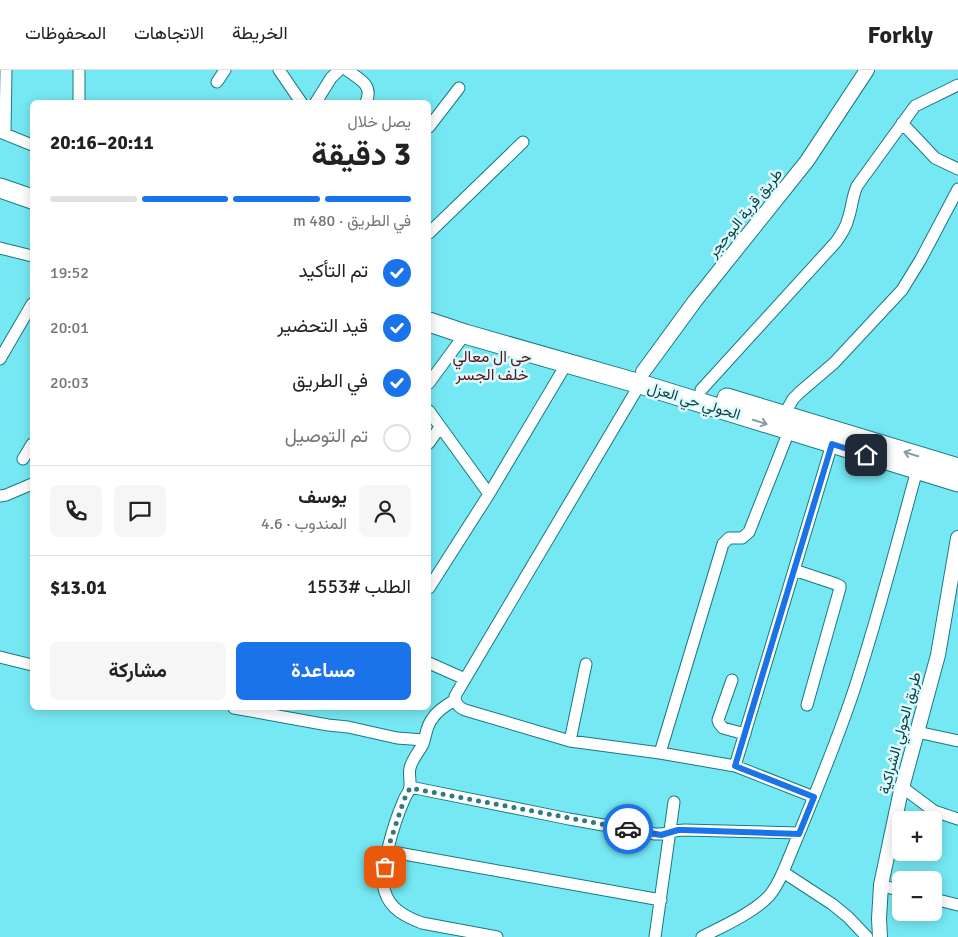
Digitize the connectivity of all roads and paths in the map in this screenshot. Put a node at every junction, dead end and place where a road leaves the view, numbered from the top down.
1 (6, 70) edge
2 (79, 70) edge
3 (224, 70) edge
4 (279, 70) edge
5 (339, 70) edge
6 (347, 70) edge
7 (866, 70) edge
8 (217, 82) dead end
9 (958, 85) edge
10 (459, 88) dead end
11 (79, 100) edge
12 (300, 100) edge
13 (317, 100) edge
14 (366, 100) edge
15 (902, 123) junction
16 (431, 124) edge
17 (2, 133) edge
18 (523, 142) dead end
19 (30, 144) edge
20 (958, 169) edge
21 (0, 188) edge
22 (958, 189) edge
23 (30, 198) edge
24 (431, 232) edge
25 (0, 248) edge
26 (30, 256) edge
27 (30, 307) edge
28 (431, 312) edge
29 (431, 323) edge
30 (465, 334) junction
31 (0, 359) edge
32 (566, 363) junction
33 (641, 378) junction
34 (431, 380) edge
35 (701, 390) junction
36 (431, 414) edge
37 (786, 423) junction
38 (440, 427) junction
39 (431, 440) edge
40 (832, 444) junction
41 (30, 447) edge
42 (23, 459) dead end
43 (958, 468) edge
44 (917, 470) junction
45 (958, 482) edge
46 (30, 485) edge
47 (488, 494) junction
48 (0, 496) edge
49 (958, 538) edge
50 (794, 570) junction
51 (431, 585) edge
52 (0, 657) edge
53 (30, 664) edge
54 (431, 664) edge
55 (586, 664) dead end
56 (465, 679) junction
57 (732, 680) dead end
58 (455, 700) junction
59 (807, 704) dead end
60 (245, 710) edge
61 (917, 732) junction
62 (745, 734) junction
63 (424, 740) junction
64 (570, 741) junction
65 (958, 741) edge
66 (660, 753) junction
67 (735, 766) junction
68 (902, 787) junction
69 (410, 788) junction
70 (814, 797) junction
71 (674, 802) dead end
72 (958, 819) edge
73 (669, 833) junction
74 (799, 834) junction
75 (387, 851) junction
76 (783, 872) junction
77 (881, 886) junction
78 (892, 889) edge
79 (661, 900) junction
80 (942, 901) edge
81 (958, 906) edge
82 (497, 937) edge
83 (655, 937) edge
84 (702, 937) edge
85 (867, 937) edge
86 (880, 937) edge

1 - 17 street
2 - 11 street
3 - 8 street
4 - 12 street
5 - 13 street
6 - 14 street
7 - 33 street, طريق قرية البوحجر
9 - 15 street
10 - 16 street
15 - 20 street
15 - 35 street
17 - 19 street
18 - 24 street
21 - 23 highway
22 - 37 street
25 - 26 street
27 - 31 street
28 - 33 highway, الحولي حي العزل
29 - 30 highway, الحولي حي العزل
30 - 32 highway, الحولي حي العزل
30 - 34 street
32 - 33 highway, الحولي حي العزل
32 - 47 street
33 - 35 highway, الحولي حي العزل
33 -> 37 highway, الحولي حي العزل
33 - 56 street
35 - 37 highway, الحولي حي العزل
36 - 38 street
37 - 40 highway, الحولي حي العزل
43 -> 37 highway, الحولي حي العزل
37 - 66 street
38 - 39 street
38 - 47 street
40 - 44 highway, الحولي حي العزل
40 - 50 street
41 - 42 street
44 - 45 highway, الحولي حي العزل
44 - 70 street
46 - 48 street
47 - 51 street
49 - 61 street, طريق الحولي الشراكية
50 - 59 street
50 - 62 street
52 - 53 street
54 - 56 street
55 - 64 street
56 - 58 street
57 - 62 street
58 - 63 street
58 - 64 street
60 - 63 street
61 - 65 street
61 - 68 street, طريق الحولي الشراكية
62 - 67 street
63 - 69 street
64 - 66 street
66 - 67 street
67 - 70 street
68 - 72 street
68 - 77 street, طريق الحولي الشراكية
69 - 73 street
69 - 75 street
70 - 74 street
71 - 73 street
73 - 74 street
73 - 79 street
74 - 76 street
75 - 79 street
75 - 82 street
76 - 84 street
76 - 85 street
77 - 78 street
77 - 86 street, طريق الحولي الشراكية
79 - 83 street
80 - 81 street

